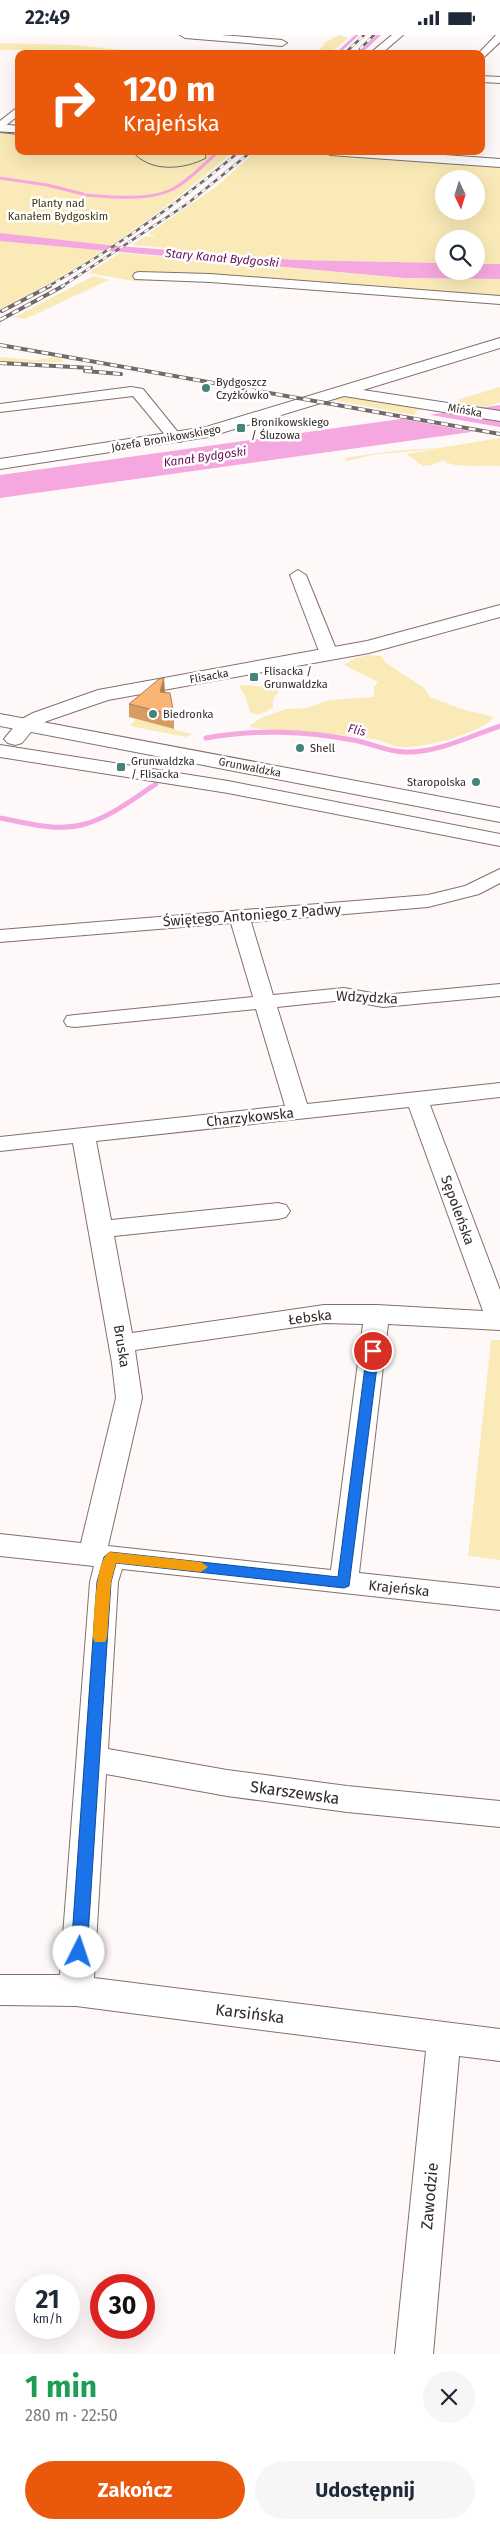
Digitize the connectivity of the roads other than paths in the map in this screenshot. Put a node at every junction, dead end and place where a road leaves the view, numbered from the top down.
1 (185, 35) edge
2 (398, 35) edge
3 (500, 36) edge
4 (282, 43) dead end
5 (379, 50) edge
6 (485, 53) edge
7 (485, 79) edge
8 (500, 80) edge
9 (15, 113) edge
10 (0, 128) edge
11 (15, 130) edge
12 (417, 155) edge
13 (500, 163) edge
14 (139, 276) dead end
15 (500, 300) edge
16 (500, 343) edge
17 (373, 387) junction
18 (338, 393) joint
19 (0, 408) edge
20 (500, 416) edge
21 (176, 439) junction
22 (0, 464) edge
23 (298, 575) dead end
24 (500, 611) edge
25 (329, 655) junction
26 (0, 720) edge
27 (10, 738) edge
28 (500, 815) edge
29 (500, 828) edge
30 (500, 840) edge
31 (500, 875) edge
32 (239, 916) junction
33 (0, 936) edge
34 (500, 990) edge
35 (263, 1001) junction
36 (75, 1021) dead end
37 (500, 1090) edge
38 (417, 1099) junction
39 (298, 1113) junction
40 (83, 1135) junction
41 (0, 1144) edge
42 (278, 1211) dead end
43 (101, 1229) junction
44 (378, 1314) junction
45 (500, 1321) edge
46 (122, 1343) junction
47 (0, 1545) edge
48 (101, 1556) junction
49 (344, 1583) junction
50 (500, 1599) edge
51 (92, 1759) junction
52 (500, 1814) edge
53 (0, 1990) edge
54 (76, 1991) junction
55 (444, 2038) junction
56 (500, 2045) edge
57 (414, 2354) edge

1 - 4 street
2 - 5 street
3 - 6 street
7 - 8 street
9 - 10 street
10 - 11 street
12 - 13 street
14 - 15 street
16 - 17 street
17 - 18 street, Mińska
17 - 20 street, Mińska
18 - 21 street, Józefa Bronikowskiego
19 - 21 street
21 - 22 street, Józefa Bronikowskiego
23 - 25 street
24 - 25 street, Flisacka
25 - 27 street, Flisacka
26 - 27 street, Grunwaldzka
27 - 28 street, Grunwaldzka
27 - 29 street, Grunwaldzka
27 - 30 street
31 - 32 street, Świętego Antoniego z Padwy
32 - 33 street, Świętego Antoniego z Padwy
32 - 35 street
34 - 35 street, Wdzydzka
35 - 36 street, Wdzydzka
35 - 39 street
37 - 38 street, Charzykowska
38 - 39 street, Charzykowska
38 - 45 street, Sępoleńska
39 - 40 street, Charzykowska
40 - 41 street, Charzykowska
40 - 43 street, Bruska
42 - 43 street
43 - 46 street, Bruska
44 - 45 street, Łebska
44 - 46 street, Łebska
44 - 49 street
46 - 48 street, Bruska
47 - 48 street, Krajeńska
48 - 49 street, Krajeńska
48 - 51 street, Bruska
49 - 50 street, Krajeńska
51 - 52 street, Skarszewska
51 - 54 street, Bruska
53 - 54 street, Karsińska
54 - 55 street, Karsińska
55 - 56 street, Karsińska
55 - 57 street, Zawodzie

